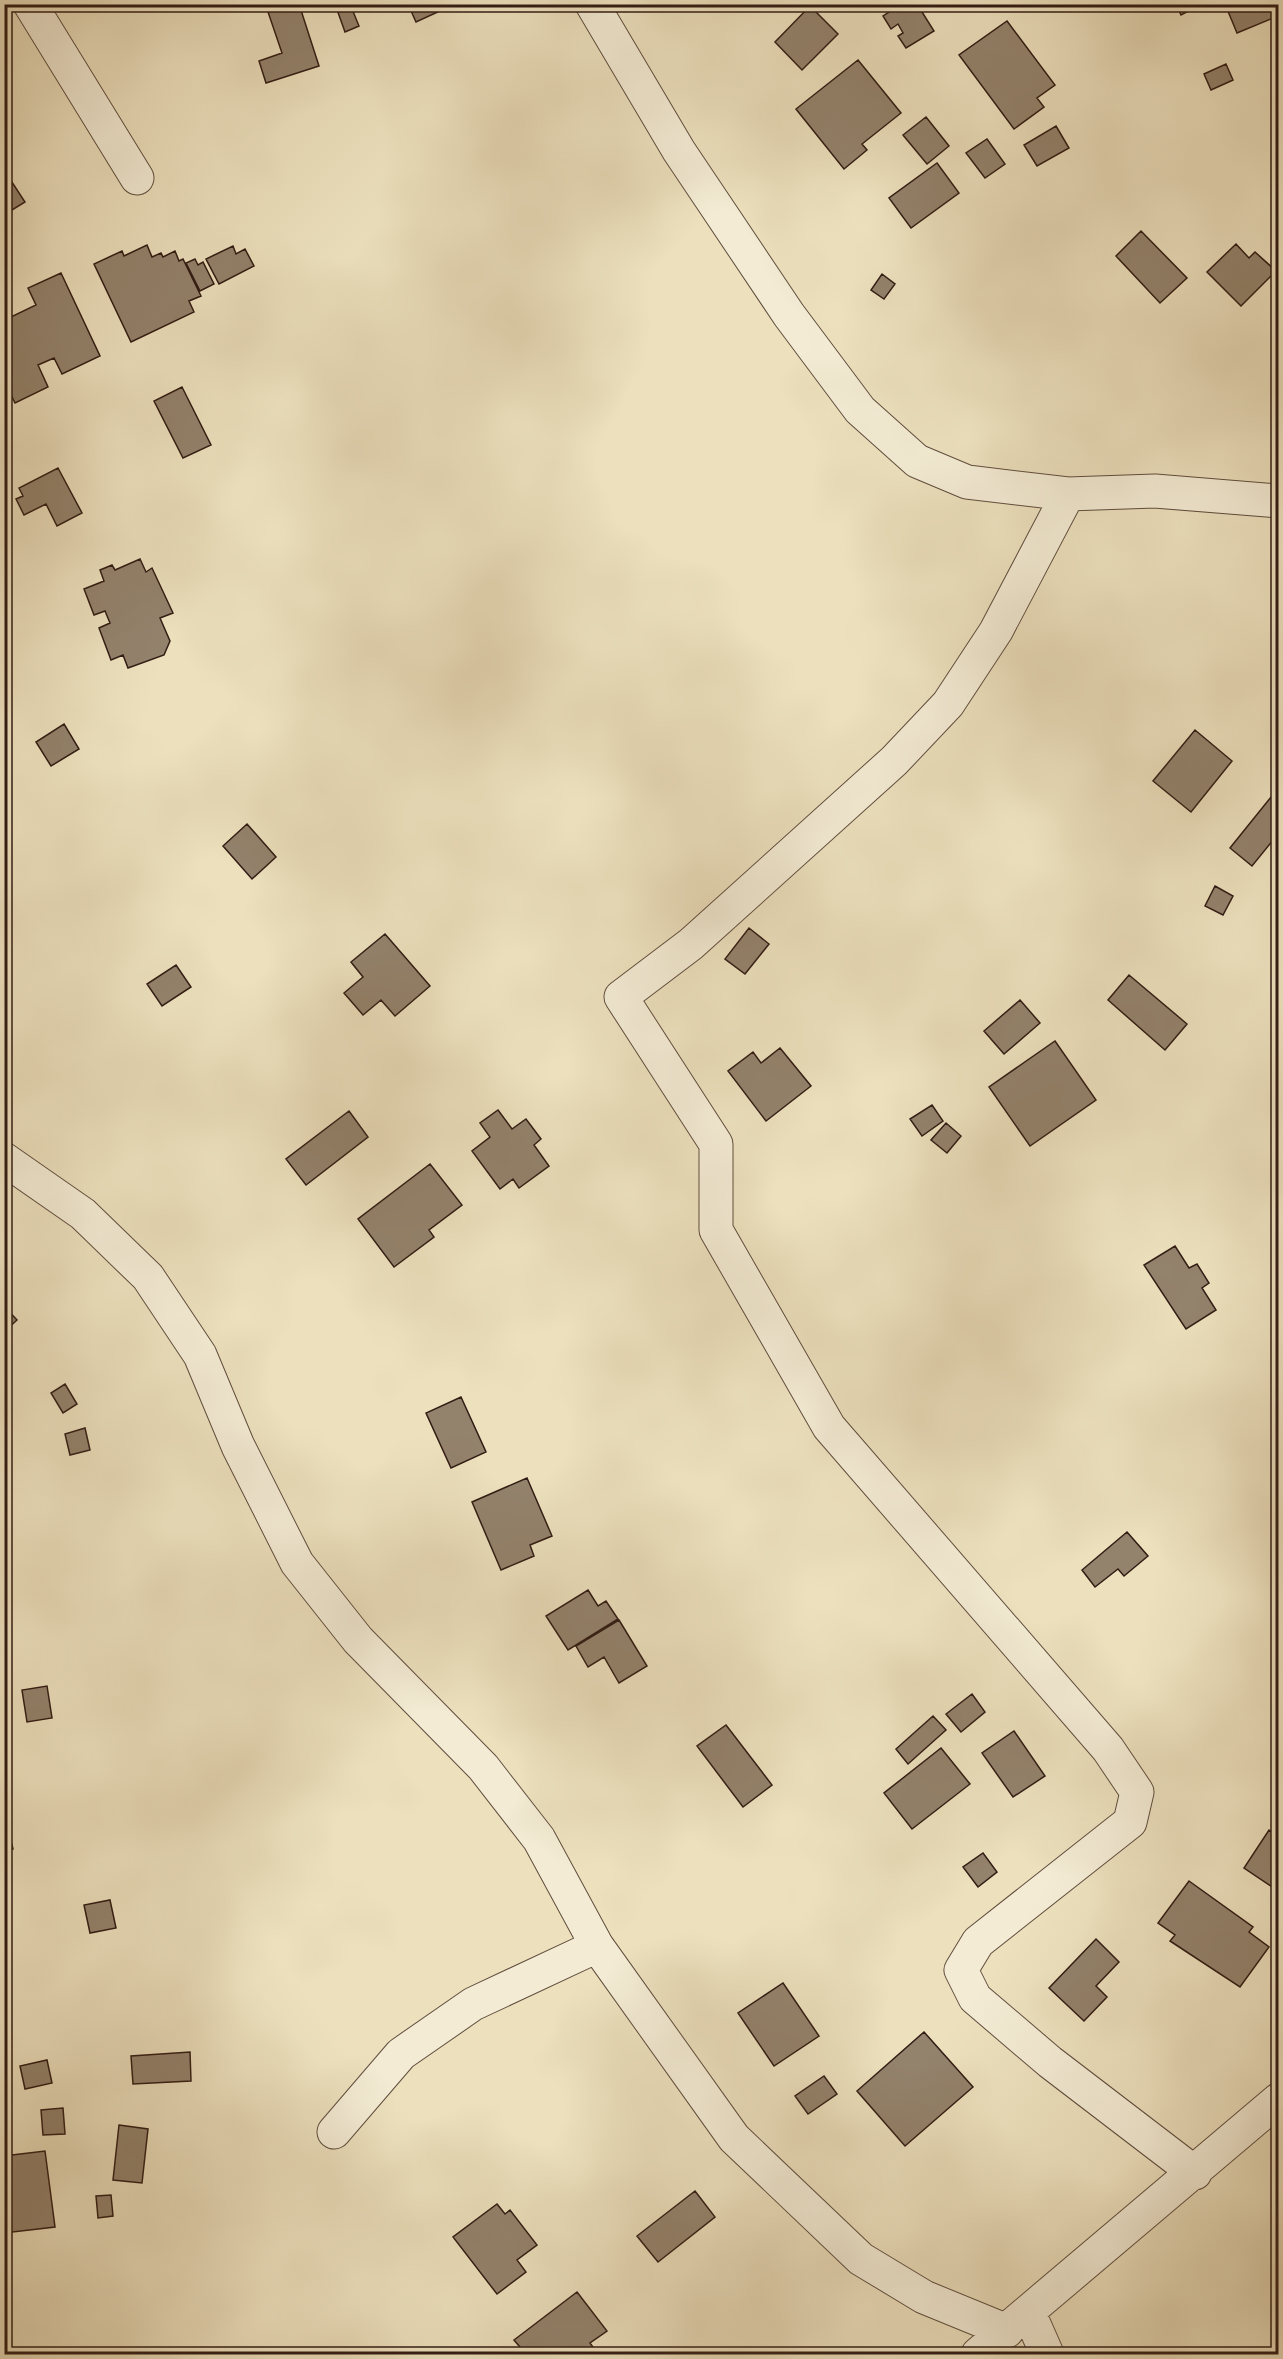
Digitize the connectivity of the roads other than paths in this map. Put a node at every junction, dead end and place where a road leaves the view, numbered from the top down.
1 (30, 4) edge
2 (592, 4) edge
3 (137, 178) dead end
4 (1068, 494) junction
5 (1278, 501) edge
6 (4, 1159) edge
7 (597, 1946) junction
8 (1278, 2100) edge
9 (334, 2132) dead end
10 (1195, 2173) junction
11 (1018, 2322) junction
12 (978, 2355) edge
13 (1047, 2355) edge

1 - 3 street
2 - 4 street
4 - 5 street
4 - 10 street
6 - 7 street
7 - 9 street
7 - 11 street
8 - 10 street
10 - 11 street
11 - 12 street
11 - 13 street

